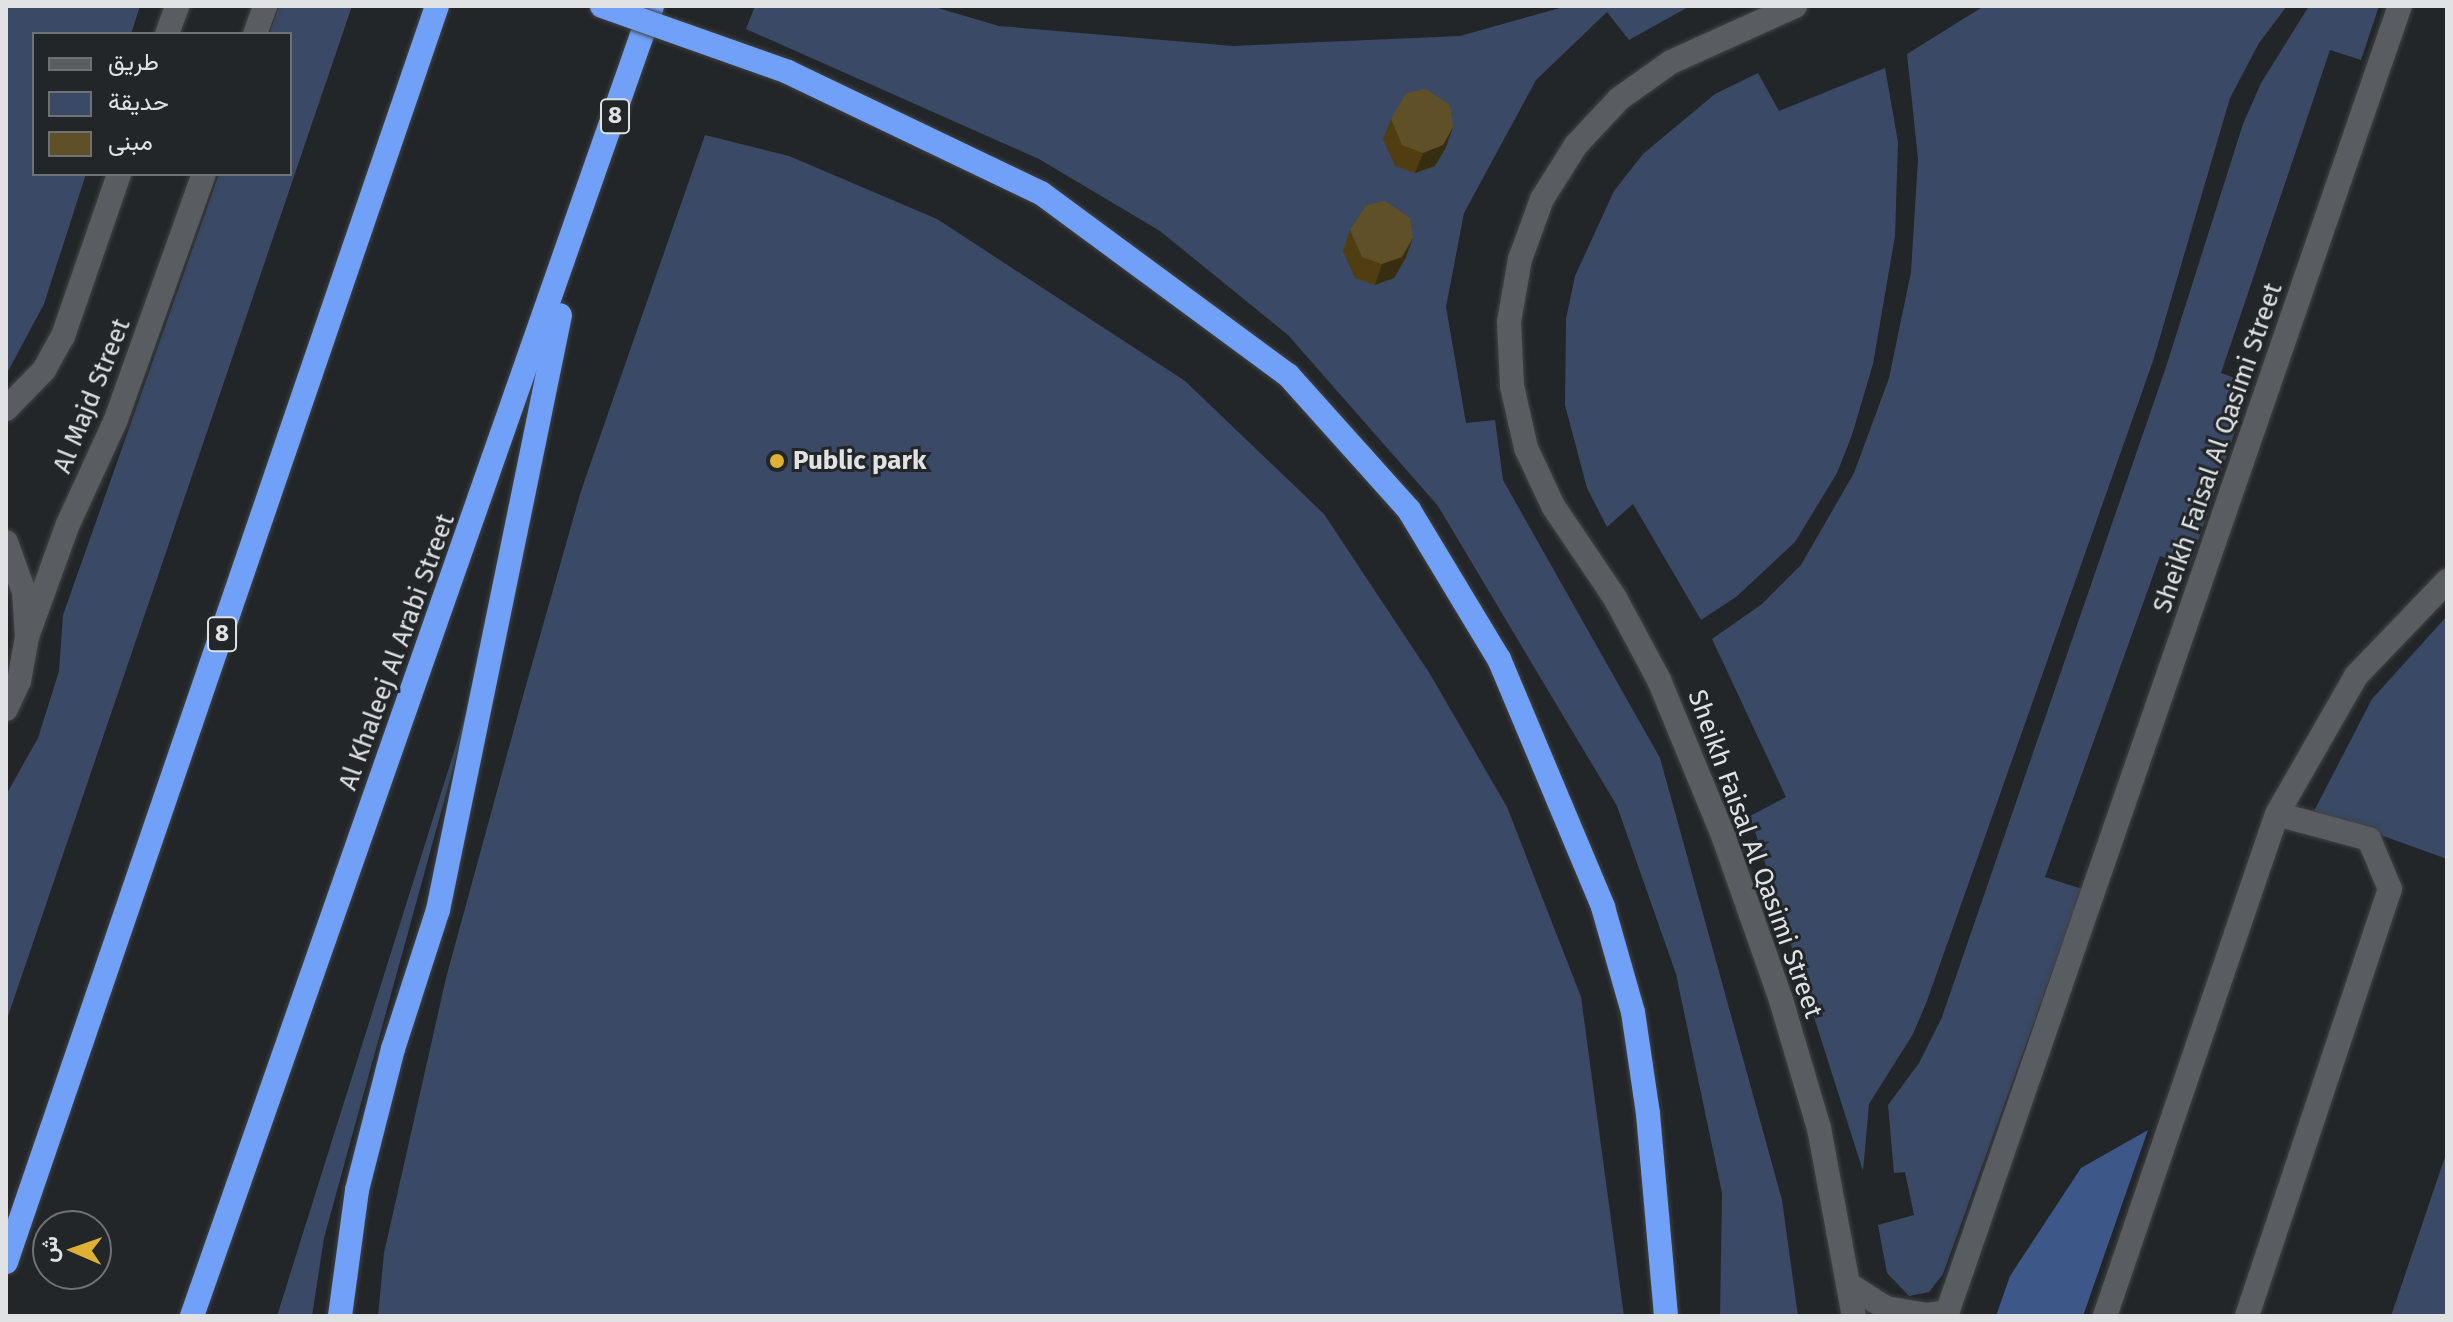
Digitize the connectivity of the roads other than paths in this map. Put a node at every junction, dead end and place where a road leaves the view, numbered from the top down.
1 (177, 6) edge
2 (265, 6) edge
3 (437, 6) edge
4 (602, 6) edge
5 (652, 6) edge
6 (1795, 6) edge
7 (2400, 6) edge
8 (168, 32) edge
9 (256, 32) edge
10 (118, 176) edge
11 (203, 176) edge
12 (578, 226) junction
13 (6, 409) edge
14 (6, 542) edge
15 (2447, 581) edge
16 (27, 637) junction
17 (6, 709) edge
18 (2277, 814) junction
19 (6, 1262) edge
20 (1851, 1286) junction
21 (1947, 1314) edge
22 (192, 1316) edge
23 (340, 1316) edge
24 (1666, 1316) edge
25 (1854, 1316) edge
26 (2105, 1316) edge
27 (2247, 1316) edge

1 - 8 street
2 - 9 street
3 - 19 highway, 8
4 - 24 highway, bridge
5 - 12 highway, Al Khaleej Al Arabi Street / 8
6 - 20 street, Sheikh Faisal Al Qasimi Street
7 - 21 street, Sheikh Faisal Al Qasimi Street
10 - 13 street, Al Majd Street
11 - 16 street, Al Majd Street
12 - 22 highway, Al Khaleej Al Arabi Street / 8
12 - 23 highway
14 - 16 street
15 - 18 street
16 - 17 street
18 - 26 street
18 - 27 street
20 - 21 street
20 - 25 street, Sheikh Faisal Al Qasimi Street

